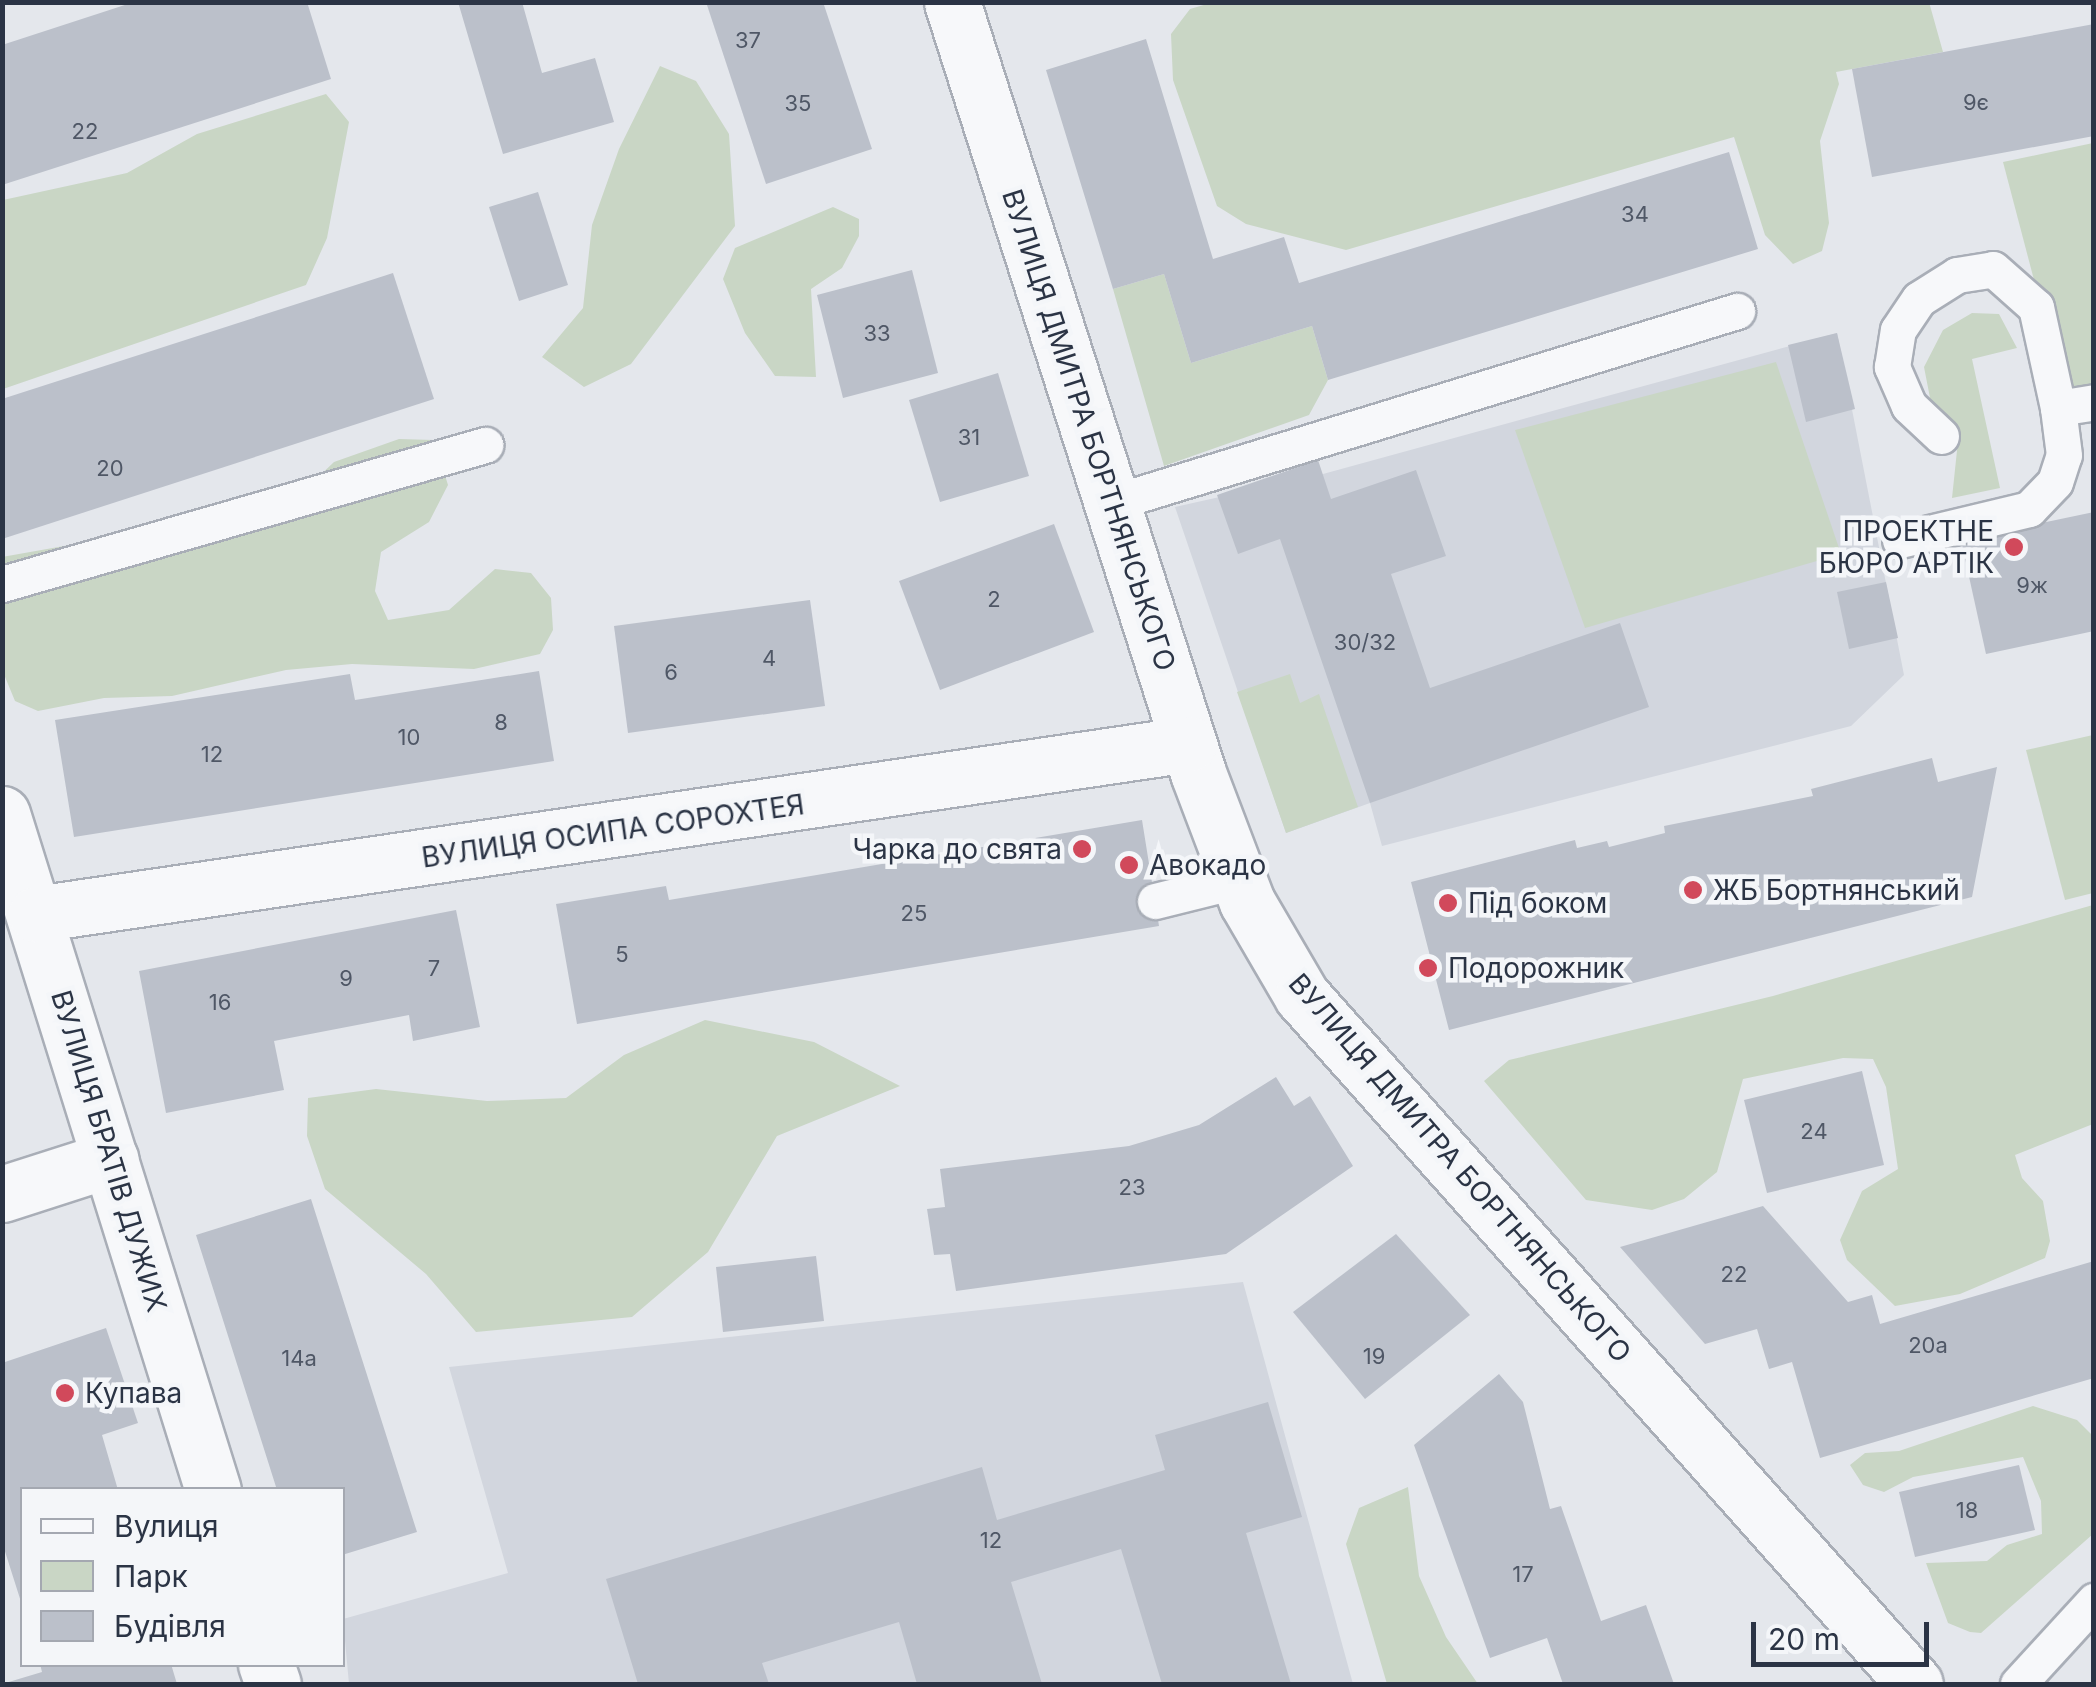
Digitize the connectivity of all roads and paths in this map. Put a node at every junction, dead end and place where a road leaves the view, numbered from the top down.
1 (952, 2) edge
2 (1737, 312) dead end
3 (2094, 402) edge
4 (2058, 408) junction
5 (1941, 436) dead end
6 (486, 445) dead end
7 (1111, 502) junction
8 (1900, 540) dead end
9 (2, 584) edge
10 (1190, 744) junction
11 (2, 814) edge
12 (1236, 881) junction
13 (1155, 902) dead end
14 (36, 914) junction
15 (111, 1159) junction
16 (2, 1194) edge
17 (212, 1487) edge
18 (2094, 1600) edge
19 (1915, 1684) edge
20 (2018, 1684) edge

1 - 7 street, ВУЛИЦЯ ДМИТРА БОРТНЯНСЬКОГО
2 - 7 lane
3 - 4 lane
4 - 5 lane
4 - 8 lane
6 - 9 lane
7 - 10 street, ВУЛИЦЯ ДМИТРА БОРТНЯНСЬКОГО
10 - 12 street, ВУЛИЦЯ ДМИТРА БОРТНЯНСЬКОГО
10 - 14 street, ВУЛИЦЯ ОСИПА СОРОХТЕЯ
11 - 14 street, ВУЛИЦЯ БРАТІВ ДУЖИХ
12 - 13 lane
12 - 19 street, ВУЛИЦЯ ДМИТРА БОРТНЯНСЬКОГО
14 - 15 street, ВУЛИЦЯ БРАТІВ ДУЖИХ
15 - 16 street
15 - 17 street, ВУЛИЦЯ БРАТІВ ДУЖИХ
18 - 20 lane

